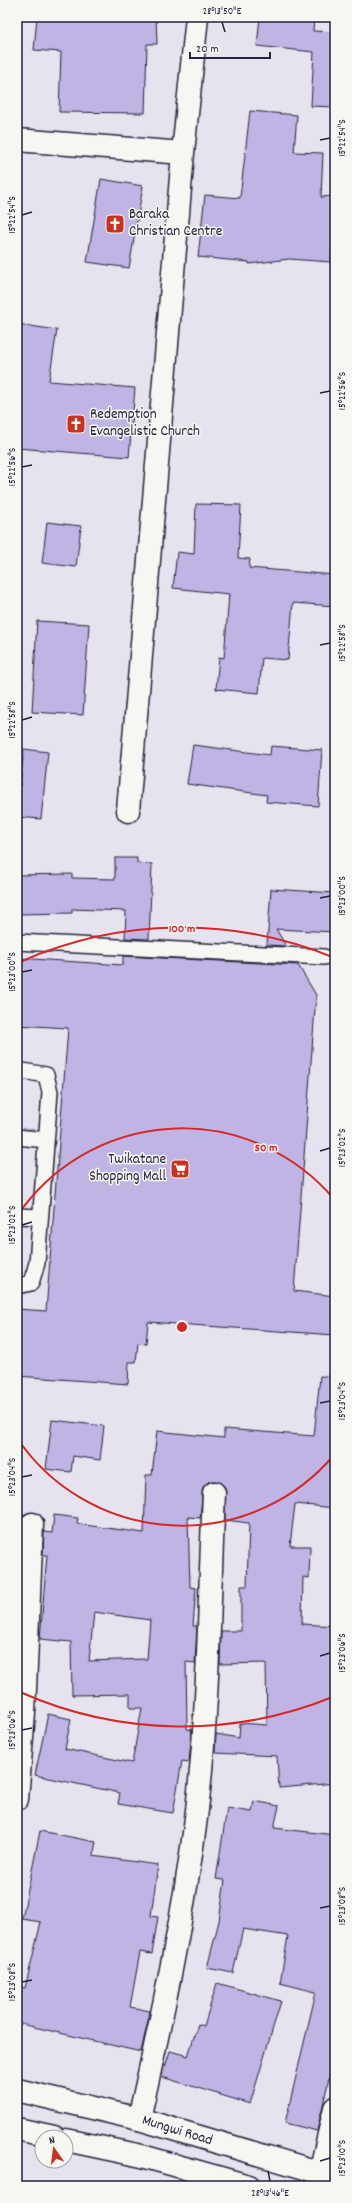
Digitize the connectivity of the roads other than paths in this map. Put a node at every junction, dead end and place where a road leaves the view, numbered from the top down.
1 (196, 17) edge
2 (17, 140) edge
3 (183, 153) junction
4 (128, 811) dead end
5 (17, 942) edge
6 (324, 957) dead end
7 (17, 1070) edge
8 (17, 1137) edge
9 (46, 1140) junction
10 (17, 1216) edge
11 (40, 1217) junction
12 (17, 1286) edge
13 (214, 1493) dead end
14 (32, 1524) dead end
15 (17, 1798) edge
16 (17, 2090) edge
17 (335, 2108) edge
18 (139, 2119) junction
19 (17, 2129) edge
20 (34, 2133) edge
21 (74, 2142) edge
22 (327, 2175) edge
23 (250, 2186) edge

1 - 3 street
2 - 3 street
3 - 4 street
5 - 6 lane
7 - 9 lane
8 - 9 lane
9 - 11 lane
10 - 11 lane
11 - 12 lane
13 - 18 street
14 - 15 street
16 - 18 street, Mungwi Road
17 - 22 street
18 - 22 street, Mungwi Road
19 - 20 street
21 - 23 street

